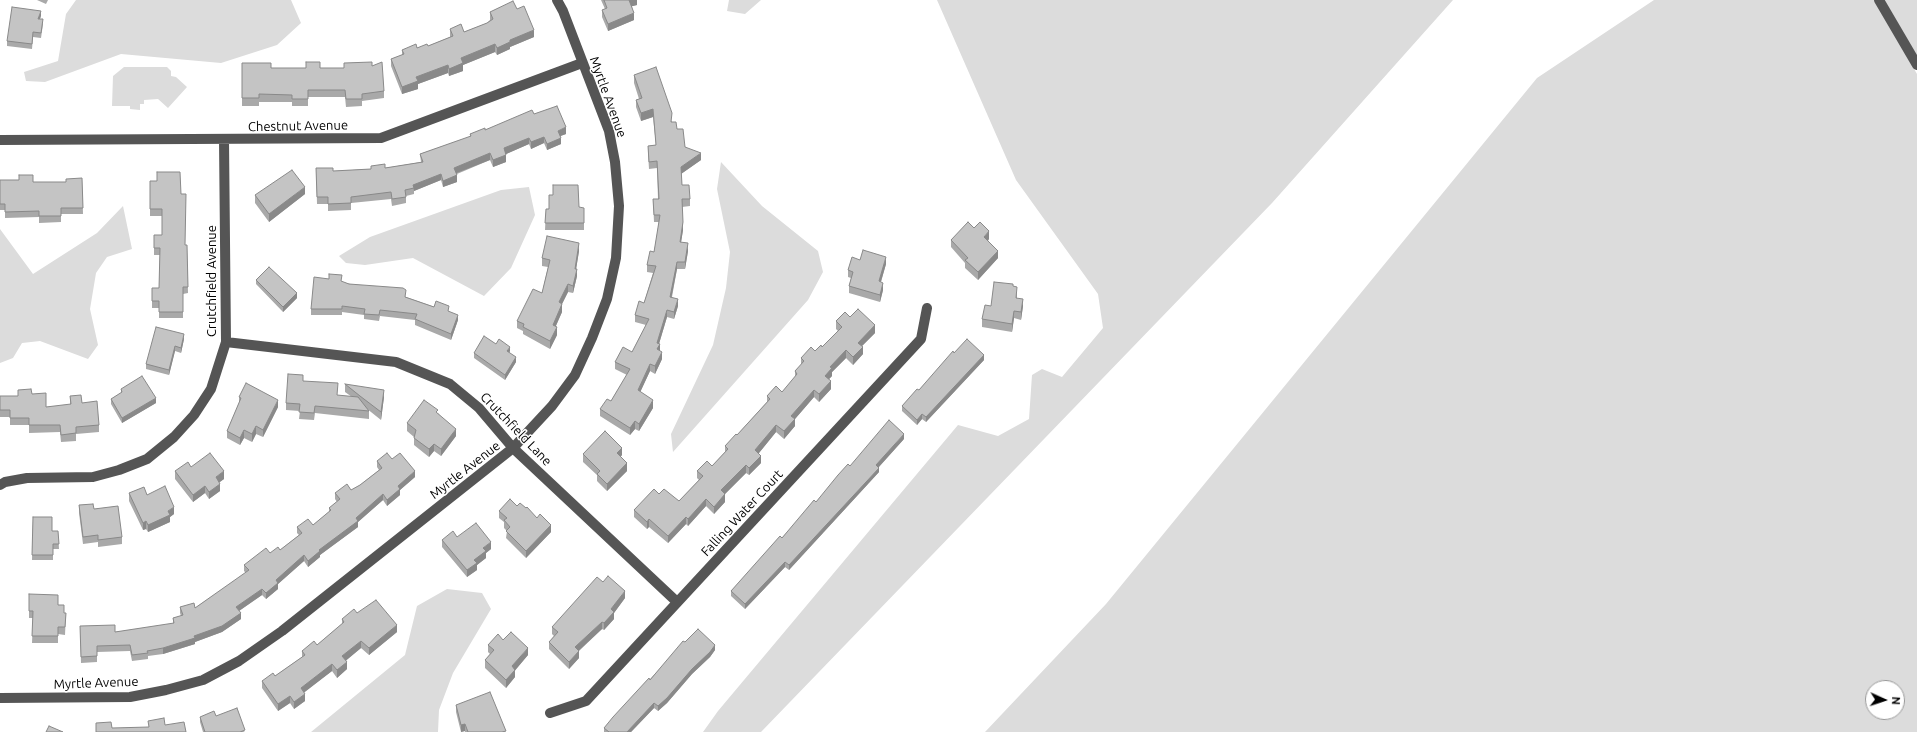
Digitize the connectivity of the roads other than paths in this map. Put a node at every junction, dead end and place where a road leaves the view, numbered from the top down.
1 (557, 0) edge
2 (1879, 0) edge
3 (582, 62) junction
4 (1917, 65) edge
5 (0, 140) edge
6 (224, 140) junction
7 (927, 308) dead end
8 (226, 342) junction
9 (513, 448) junction
10 (0, 485) edge
11 (677, 602) junction
12 (0, 698) edge
13 (550, 713) dead end

1 - 3 street, Myrtle Avenue
2 - 4 street
3 - 6 street, Chestnut Avenue
3 - 9 street, Myrtle Avenue
5 - 6 street, Chestnut Avenue
6 - 8 street, Crutchfield Avenue
7 - 11 street, Falling Water Court
8 - 9 street, Crutchfield Lane
8 - 10 street, Crutchfield Avenue
9 - 11 street, Crutchfield Lane
9 - 12 street, Myrtle Avenue
11 - 13 street, Falling Water Court

